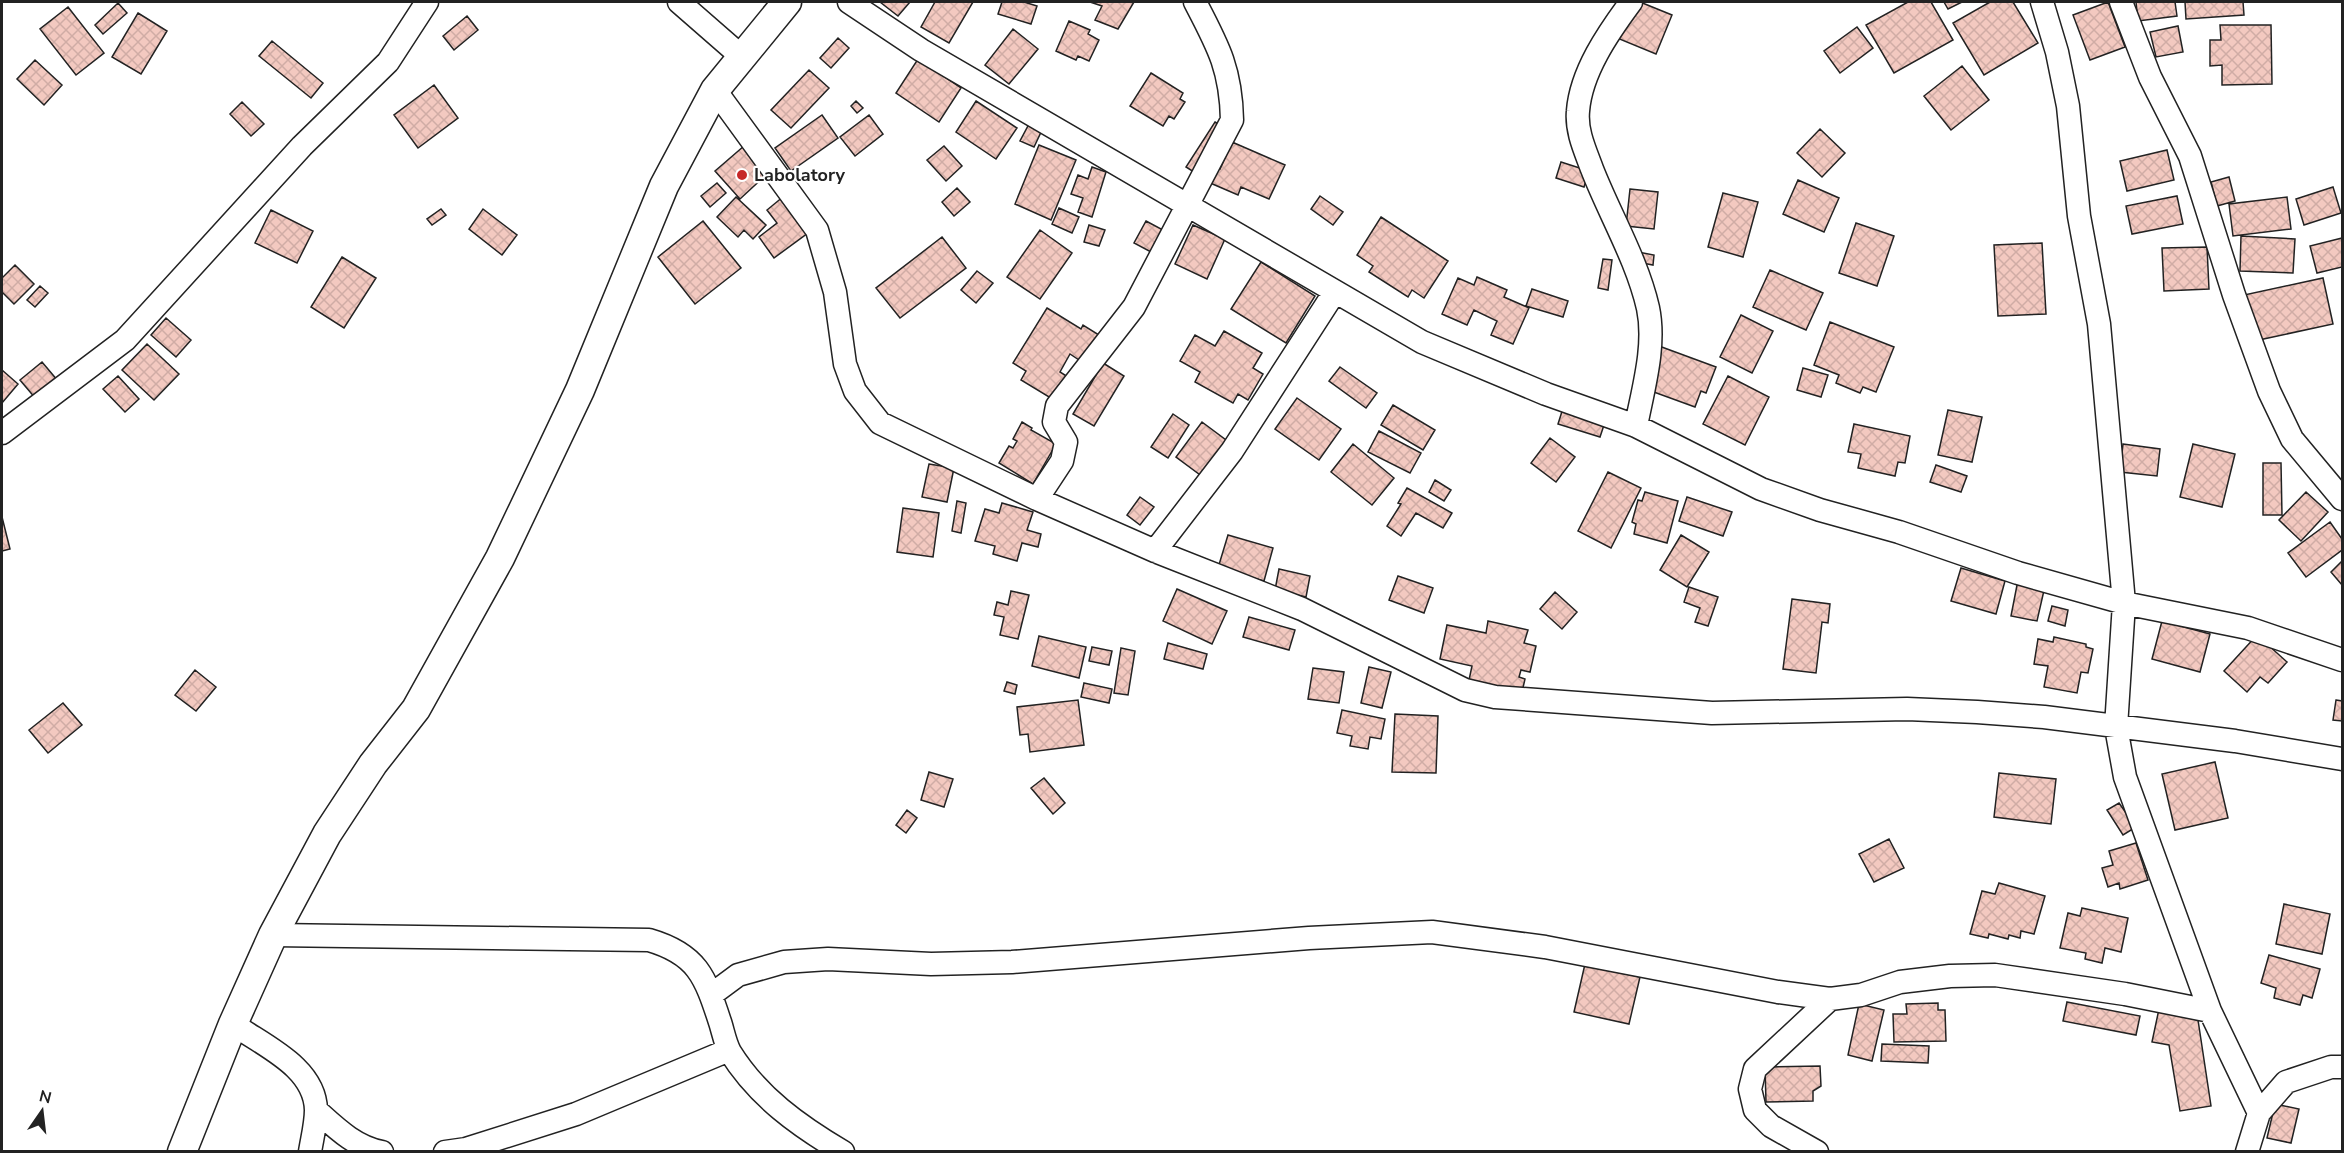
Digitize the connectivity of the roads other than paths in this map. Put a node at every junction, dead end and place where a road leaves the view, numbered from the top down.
1 (428, 2) edge
2 (680, 2) edge
3 (787, 2) edge
4 (849, 2) edge
5 (1195, 2) edge
6 (1631, 2) edge
7 (2042, 2) edge
8 (2121, 2) edge
9 (742, 57) junction
10 (715, 90) junction
11 (1186, 204) junction
12 (1334, 293) junction
13 (1636, 426) junction
14 (2, 433) edge
15 (1037, 499) junction
16 (2343, 499) edge
17 (1155, 551) junction
18 (2124, 603) junction
19 (2343, 660) edge
20 (2116, 727) junction
21 (2343, 759) edge
22 (273, 935) junction
23 (711, 995) junction
24 (1830, 999) junction
25 (2210, 1011) junction
26 (233, 1024) junction
27 (729, 1050) junction
28 (2343, 1067) edge
29 (316, 1110) junction
30 (2259, 1113) junction
31 (459, 1151) edge
32 (182, 1152) edge
33 (310, 1152) edge
34 (382, 1152) edge
35 (843, 1152) edge
36 (1817, 1152) edge
37 (2247, 1152) edge

1 - 14 street
2 - 9 street
3 - 9 street
4 - 11 street
5 - 11 street
6 - 13 street
7 - 18 street
8 - 16 street
9 - 10 street
10 - 15 street
10 - 22 street
11 - 12 street
11 - 15 street
12 - 13 street
12 - 17 street
13 - 18 street
15 - 17 street
17 - 20 street
18 - 19 street
18 - 20 street
20 - 21 street
20 - 25 street
22 - 23 street
22 - 26 street
23 - 24 street
23 - 27 street
24 - 25 street
24 - 36 street
25 - 30 street
26 - 29 street
26 - 32 street
27 - 31 street
27 - 35 street
28 - 30 street
29 - 33 street
29 - 34 street
30 - 37 street

